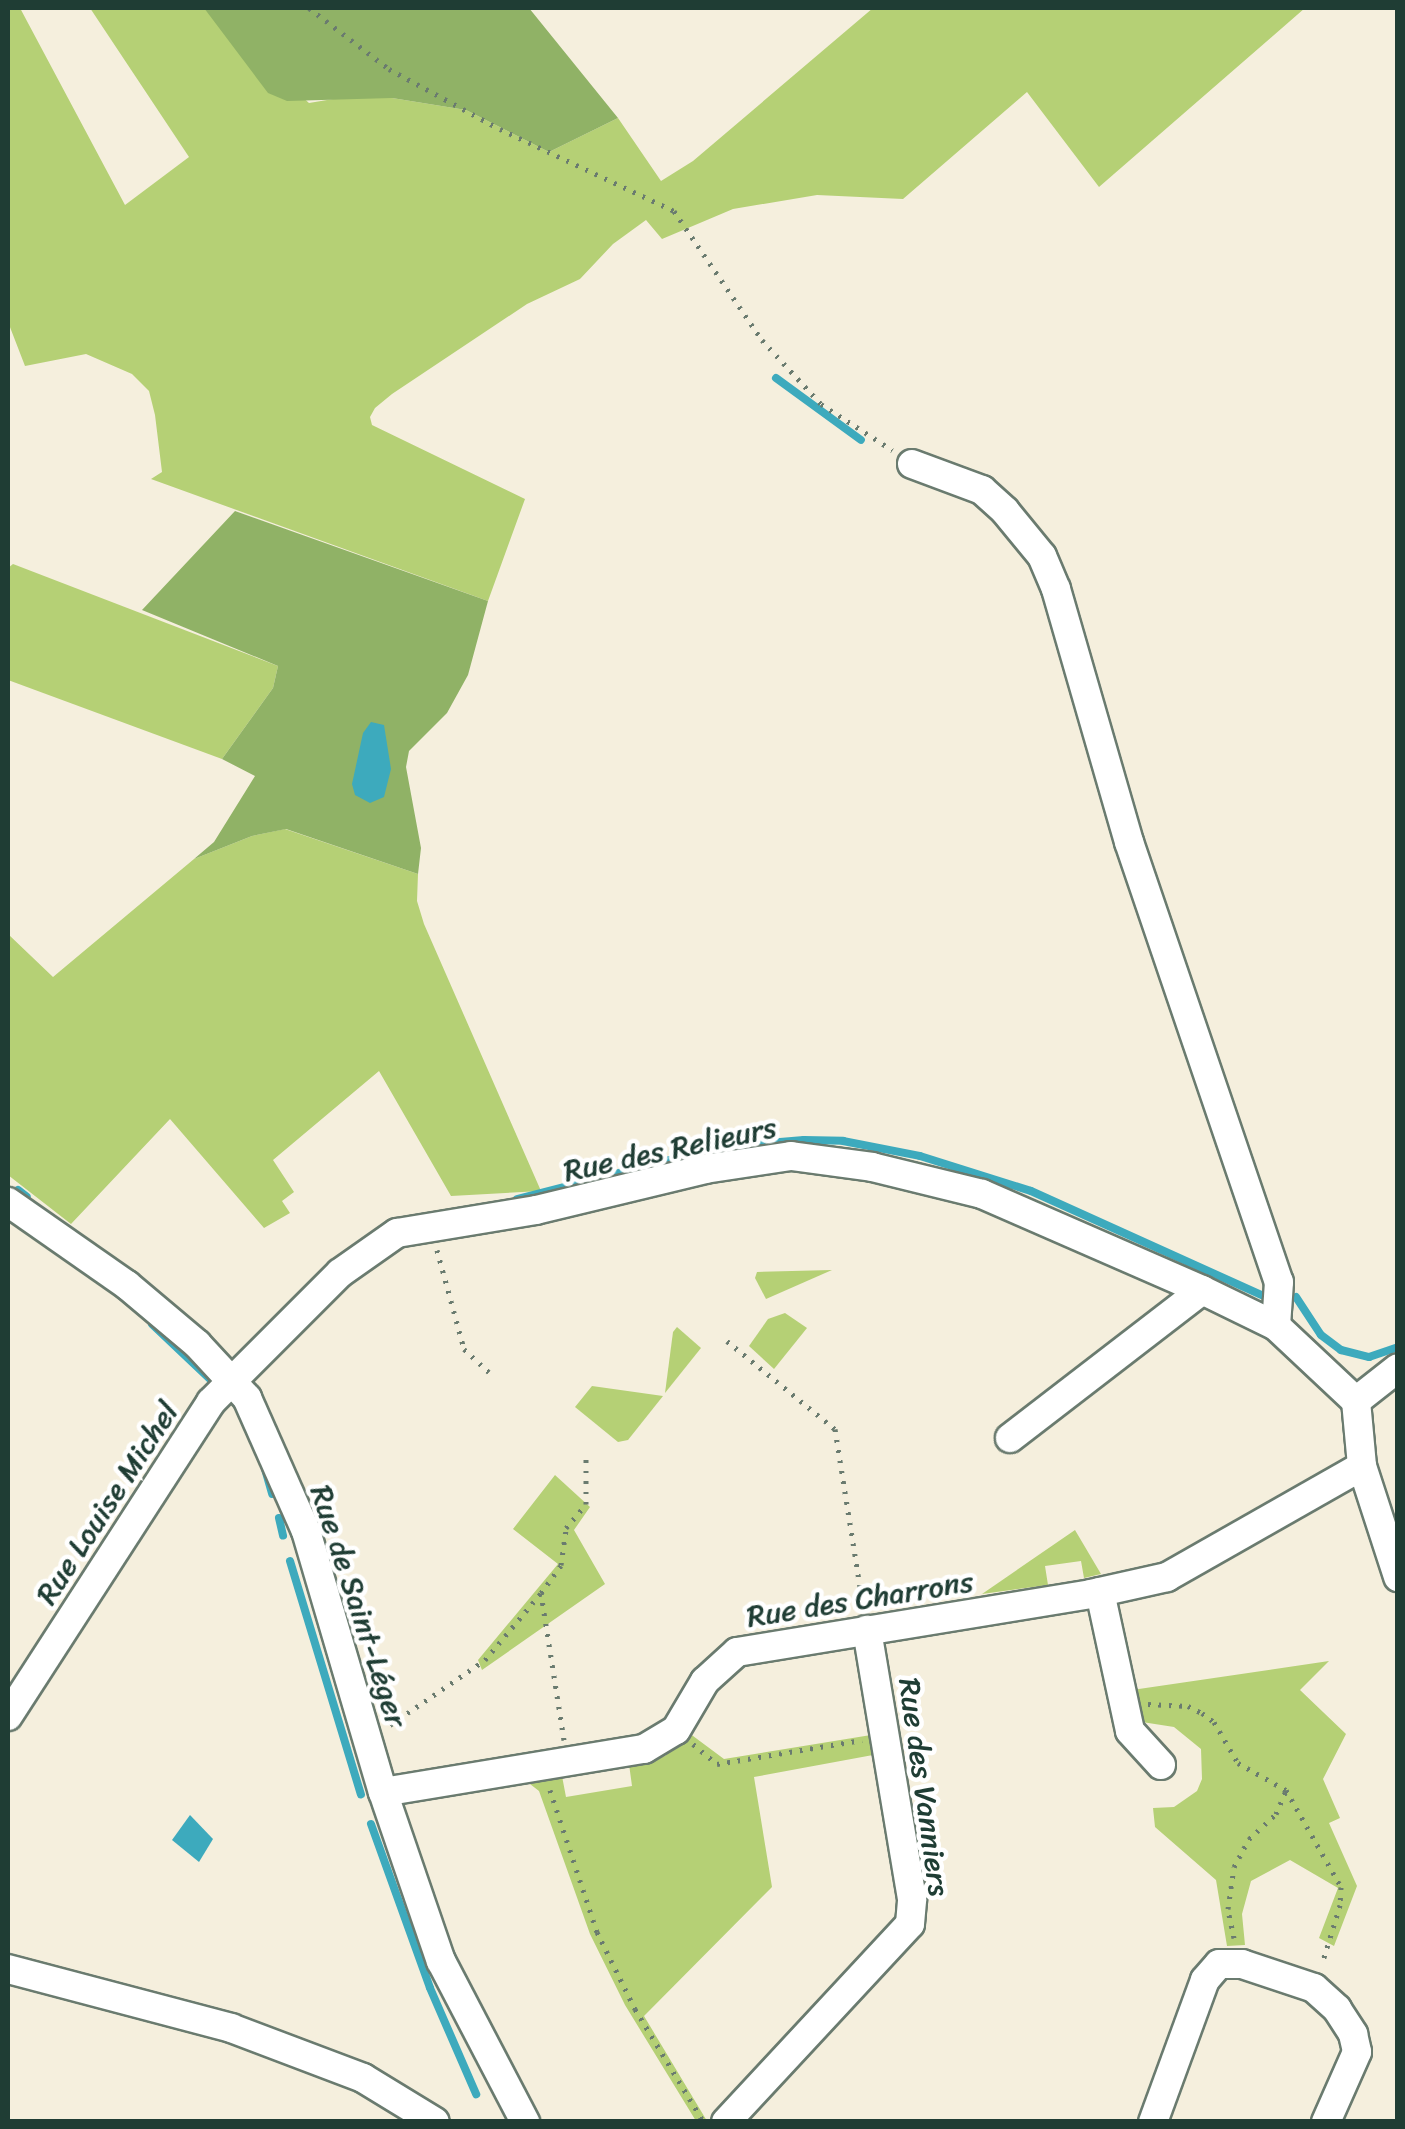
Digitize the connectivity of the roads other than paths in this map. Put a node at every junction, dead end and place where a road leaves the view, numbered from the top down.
1 (912, 464) road end
2 (8, 1202) edge
3 (1202, 1290) junction
4 (1276, 1326) junction
5 (1398, 1368) edge
6 (234, 1380) junction
7 (1356, 1401) junction
8 (1010, 1438) dead end
9 (1362, 1466) junction
10 (1398, 1577) edge
11 (1100, 1592) junction
12 (867, 1630) junction
13 (8, 1716) edge
14 (1161, 1766) dead end
15 (383, 1792) junction
16 (8, 1969) edge
17 (421, 2118) edge
18 (525, 2122) edge
19 (726, 2122) edge
20 (1153, 2122) edge
21 (1326, 2122) edge

1 - 4 street
2 - 6 street, Rue de Saint-Léger
3 - 4 street, Rue des Relieurs
3 - 6 street, Rue des Relieurs
3 - 8 street
4 - 7 street, Rue des Relieurs
5 - 7 street
6 - 13 street, Rue Louise Michel
6 - 15 street, Rue de Saint-Léger
7 - 9 street
9 - 10 street
9 - 11 street, Rue des Charrons
11 - 12 street, Rue des Charrons
11 - 14 street
12 - 15 street, Rue des Charrons
12 - 19 street, Rue des Vanniers
15 - 18 street, Rue de Saint-Léger
16 - 17 street
20 - 21 street

